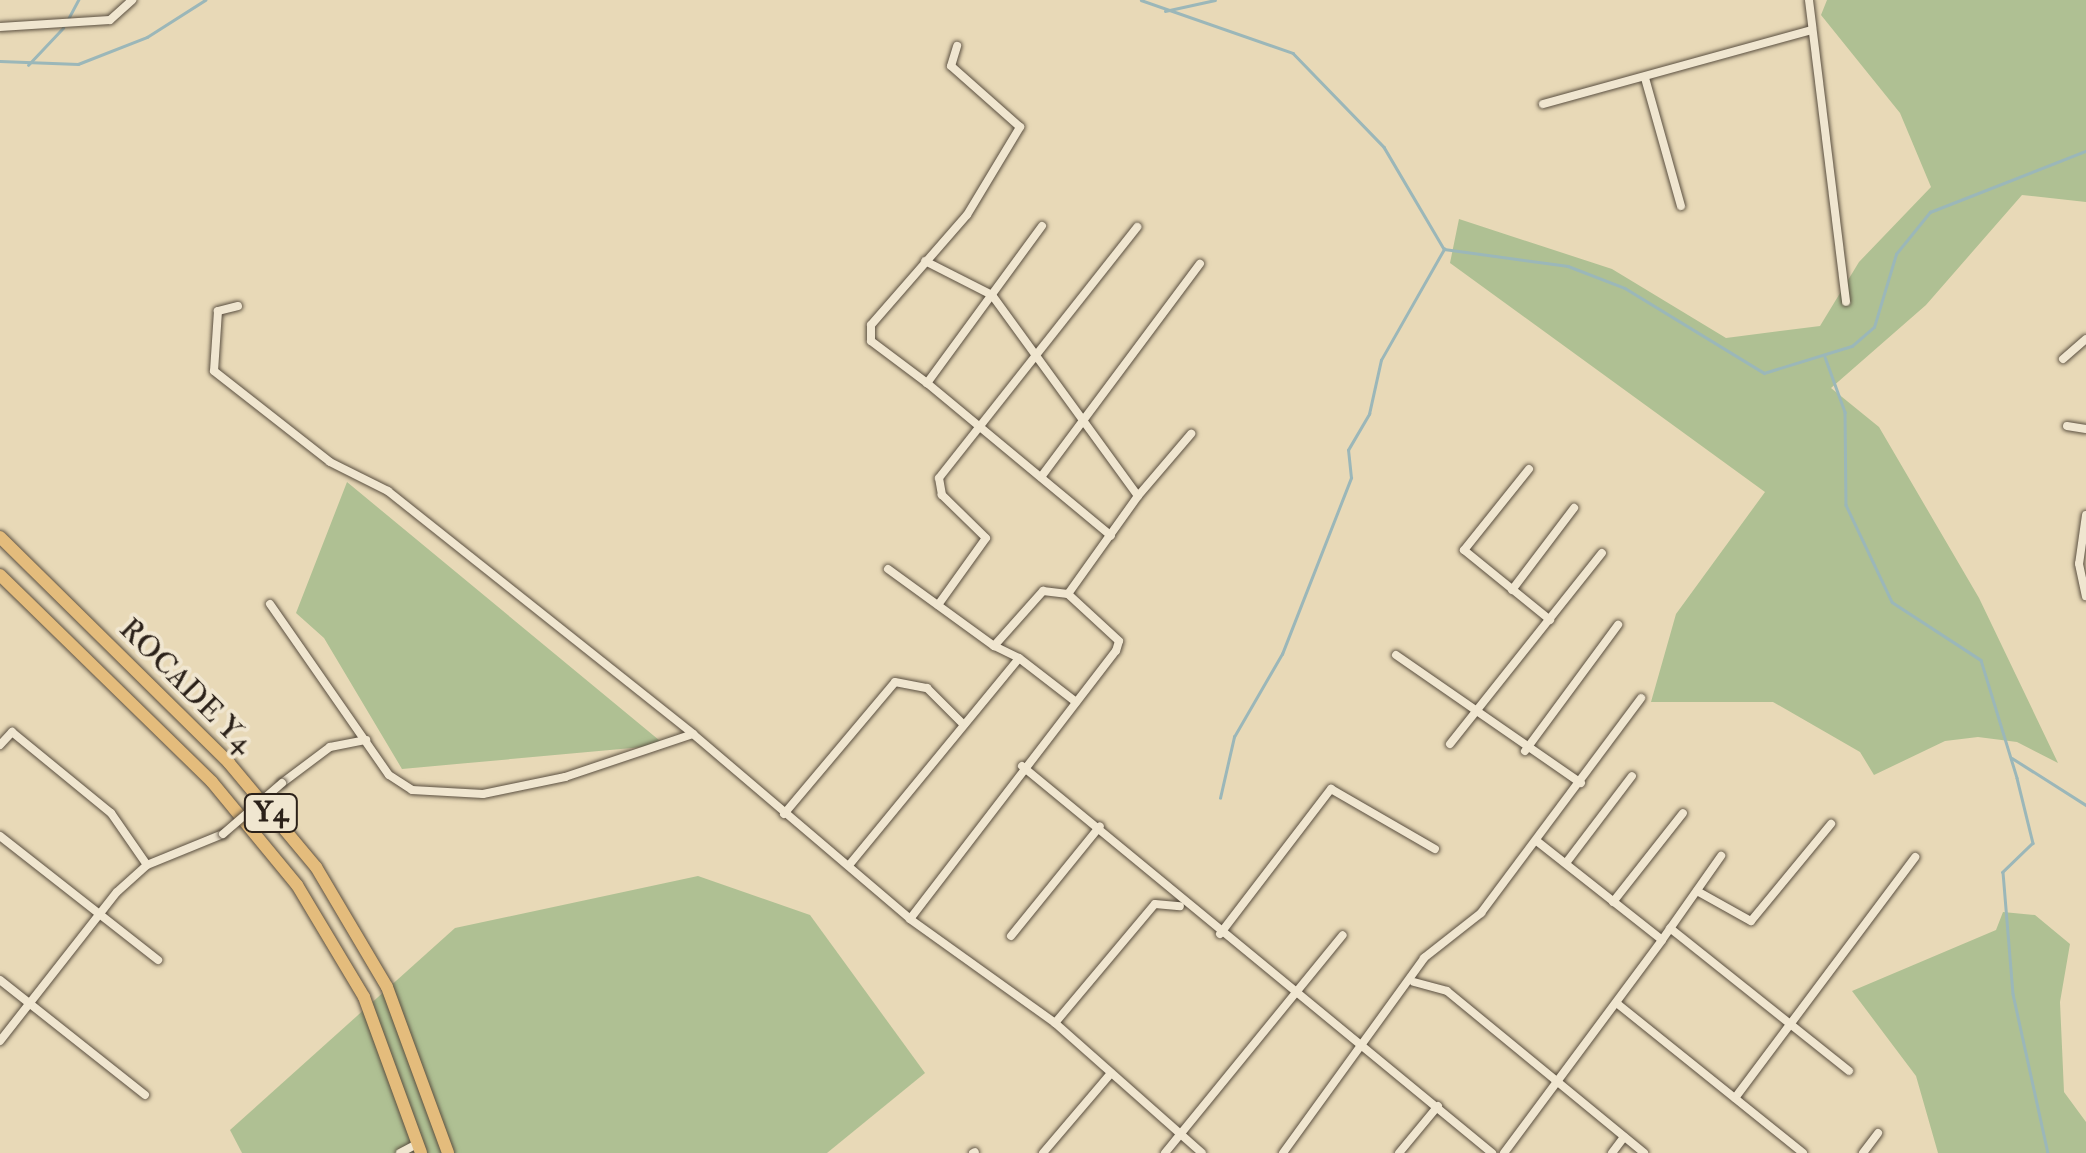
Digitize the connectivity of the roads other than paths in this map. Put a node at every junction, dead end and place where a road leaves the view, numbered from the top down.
1 (132, 0) edge
2 (1810, 0) edge
3 (0, 27) edge
4 (1810, 30) junction
5 (957, 46) dead end
6 (1646, 78) junction
7 (1542, 104) dead end
8 (1681, 206) dead end
9 (1042, 226) dead end
10 (1138, 227) dead end
11 (925, 261) junction
12 (1200, 264) dead end
13 (992, 295) junction
14 (1846, 302) dead end
15 (238, 306) dead end
16 (2086, 339) edge
17 (1038, 358) junction
18 (2063, 359) dead end
19 (927, 383) junction
20 (1084, 420) junction
21 (2068, 426) dead end
22 (980, 428) junction
23 (2086, 429) edge
24 (1191, 434) dead end
25 (1529, 469) dead end
26 (1041, 477) junction
27 (1138, 496) junction
28 (1574, 508) dead end
29 (2086, 515) edge
30 (0, 536) edge
31 (1111, 536) junction
32 (1602, 553) dead end
33 (888, 570) dead end
34 (0, 576) edge
35 (1512, 590) junction
36 (1068, 594) junction
37 (2086, 596) edge
38 (270, 604) dead end
39 (938, 605) junction
40 (1550, 620) junction
41 (1618, 625) dead end
42 (994, 646) junction
43 (1396, 655) dead end
44 (1020, 658) junction
45 (1641, 698) dead end
46 (1076, 702) junction
47 (1474, 715) junction
48 (964, 725) junction
49 (693, 734) junction
50 (366, 740) junction
51 (1450, 744) dead end
52 (0, 745) edge
53 (1526, 751) junction
54 (1022, 766) junction
55 (1632, 776) dead end
56 (1580, 784) junction
57 (784, 814) junction
58 (1683, 814) dead end
59 (1831, 824) dead end
60 (1100, 826) junction
61 (0, 836) edge
62 (1538, 842) junction
63 (1435, 849) dead end
64 (1722, 856) dead end
65 (1915, 856) dead end
66 (1566, 863) junction
67 (850, 864) junction
68 (148, 865) junction
69 (1696, 891) junction
70 (1613, 902) junction
71 (1183, 906) junction
72 (100, 914) junction
73 (910, 919) junction
74 (1670, 928) junction
75 (1220, 934) junction
76 (1342, 935) dead end
77 (1010, 936) dead end
78 (1662, 940) junction
79 (158, 960) dead end
80 (0, 980) edge
81 (1414, 982) junction
82 (1298, 990) junction
83 (31, 1004) junction
84 (1620, 1005) junction
85 (1786, 1020) junction
86 (1055, 1022) junction
87 (0, 1041) edge
88 (1368, 1047) junction
89 (1848, 1071) dead end
90 (1111, 1073) junction
91 (1557, 1086) junction
92 (144, 1095) dead end
93 (1735, 1098) junction
94 (1438, 1106) junction
95 (1878, 1133) dead end
96 (1180, 1135) junction
97 (1624, 1137) junction
98 (420, 1148) edge
99 (400, 1153) edge
100 (448, 1153) edge
101 (1043, 1153) edge
102 (1165, 1153) edge
103 (1202, 1153) edge
104 (1283, 1153) edge
105 (1399, 1153) edge
106 (1492, 1153) edge
107 (1504, 1153) edge
108 (1612, 1153) edge
109 (1644, 1153) edge
110 (1804, 1153) edge
111 (1863, 1153) edge

1 - 3 street
2 - 4 street
4 - 6 street
4 - 14 street
5 - 11 street
6 - 7 street
6 - 8 street
9 - 13 street
10 - 17 street
11 - 13 street
11 - 19 street
12 - 20 street
13 - 17 street
13 - 19 street
15 - 49 street
16 - 18 street
17 - 20 street
17 - 22 street
19 - 22 street
20 - 26 street
20 - 27 street
21 - 23 street
22 - 26 street
22 - 39 street
24 - 27 street
25 - 35 street
26 - 31 street
27 - 31 street
28 - 35 street
29 - 37 street
30 - 100 highway, ROCADE Y4 / Y4
31 - 36 street
32 - 40 street
33 - 39 street
34 - 98 highway, ROCADE Y4 / Y4
35 - 40 street
36 - 42 street
36 - 46 street
38 - 50 street
39 - 42 street
40 - 47 street
41 - 53 street
42 - 44 street
43 - 47 street
44 - 46 street
44 - 48 street
45 - 56 street
46 - 54 street
47 - 51 street
47 - 53 street
48 - 57 street
48 - 67 street
49 - 50 street
49 - 57 street
50 - 68 street, bridge
52 - 68 street
53 - 56 street
54 - 60 street
54 - 73 street
55 - 66 street
56 - 62 street
57 - 67 street
58 - 70 street
59 - 69 street
60 - 71 street
60 - 77 street
61 - 72 street
62 - 66 street
62 - 81 street
63 - 75 street
64 - 69 street
65 - 85 street
66 - 70 street
67 - 73 street
68 - 72 street
69 - 74 street
70 - 78 street
71 - 75 street
71 - 86 street
72 - 79 street
72 - 83 street
73 - 86 street
74 - 78 street
74 - 85 street
75 - 82 street
76 - 82 street
78 - 84 street
80 - 83 street
81 - 88 street
81 - 91 street
82 - 88 street
82 - 96 street
83 - 87 street
83 - 92 street
84 - 91 street
84 - 93 street
85 - 89 street
85 - 93 street
86 - 90 street
88 - 94 street
88 - 104 street
90 - 96 street
90 - 101 street
91 - 97 street
91 - 107 street
93 - 110 street
94 - 105 street
94 - 106 street
95 - 111 street
96 - 102 street
96 - 103 street
97 - 108 street
97 - 109 street
98 - 99 street

